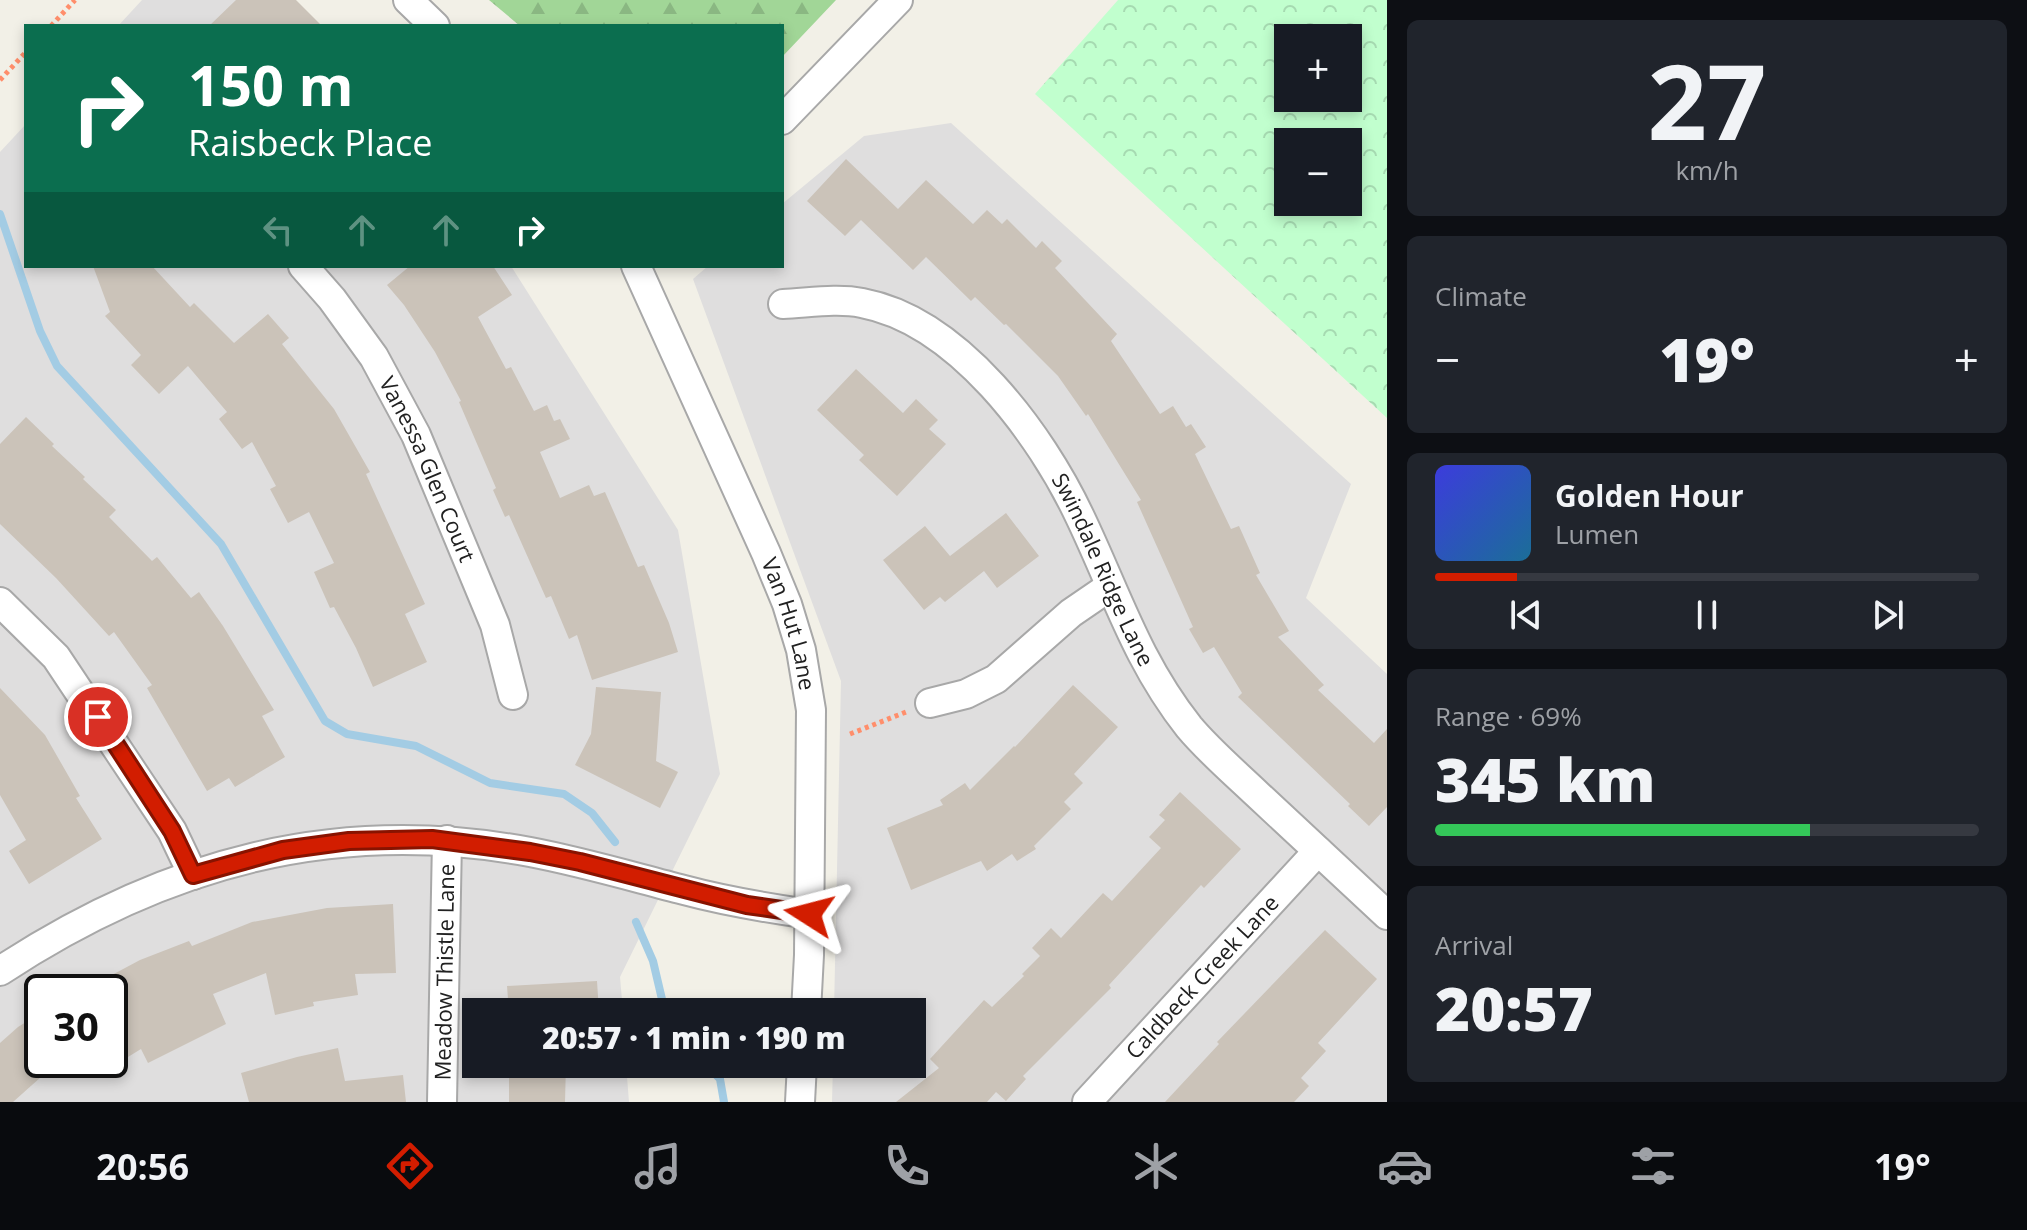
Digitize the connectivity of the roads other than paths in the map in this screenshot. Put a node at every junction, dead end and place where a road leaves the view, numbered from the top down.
1 (898, 0) edge
2 (784, 118) edge
3 (305, 268) edge
4 (637, 268) edge
5 (783, 304) dead end
6 (1109, 587) junction
7 (0, 602) edge
8 (513, 695) dead end
9 (930, 703) road end
10 (447, 840) junction
11 (1318, 851) junction
12 (193, 875) junction
13 (809, 914) junction
14 (1387, 915) edge
15 (0, 971) edge
16 (806, 998) edge
17 (801, 1078) edge
18 (442, 1102) edge
19 (800, 1102) edge
20 (1087, 1102) edge

1 - 2 street
3 - 8 street, Vanessa Glen Court
4 - 13 street, Van Hut Lane
5 - 6 street, Swindale Ridge Lane
6 - 9 street
6 - 11 street, Swindale Ridge Lane
7 - 12 street
10 - 12 street
10 - 13 street
10 - 18 street, Meadow Thistle Lane
11 - 14 street, Swindale Ridge Lane
11 - 20 street, Caldbeck Creek Lane
12 - 15 street
13 - 16 street, Van Hut Lane
17 - 19 street

